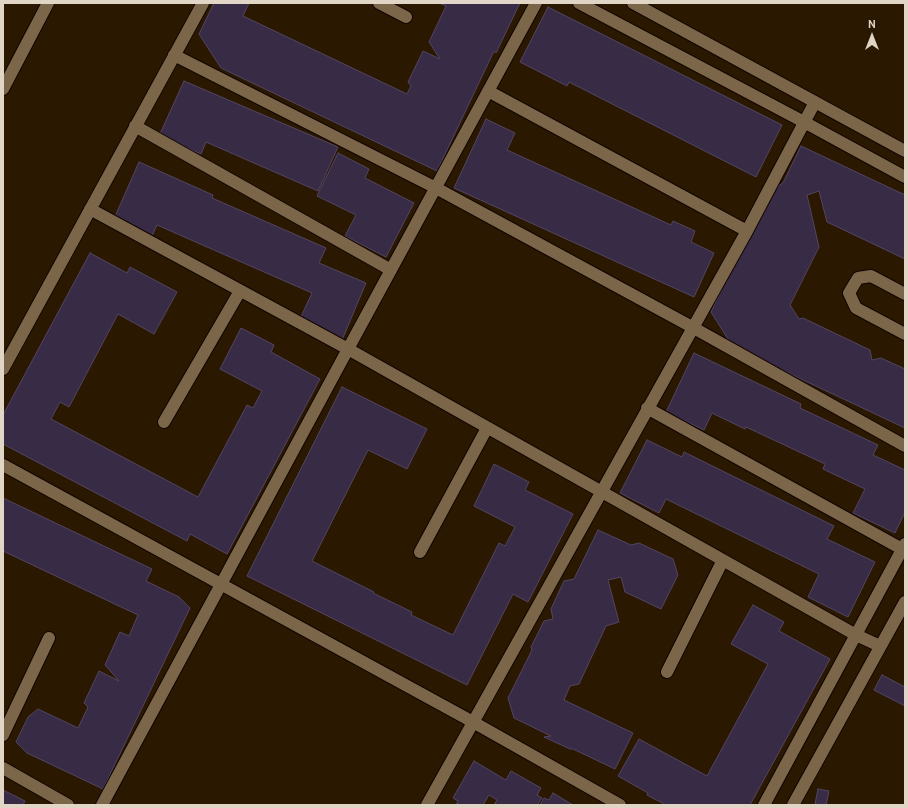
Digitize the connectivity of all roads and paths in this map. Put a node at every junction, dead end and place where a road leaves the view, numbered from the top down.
1 (48, 3) edge
2 (203, 3) edge
3 (379, 3) edge
4 (536, 3) edge
5 (579, 3) edge
6 (633, 3) edge
7 (406, 17) dead end
8 (174, 55) junction
9 (3, 89) edge
10 (488, 90) junction
11 (815, 102) junction
12 (804, 122) junction
13 (136, 126) junction
14 (905, 150) edge
15 (905, 177) edge
16 (436, 188) junction
17 (90, 209) junction
18 (747, 230) junction
19 (391, 270) junction
20 (240, 291) junction
21 (905, 294) edge
22 (692, 327) junction
23 (905, 334) edge
24 (348, 349) junction
25 (3, 369) edge
26 (647, 408) junction
27 (164, 422) dead end
28 (487, 428) junction
29 (905, 446) edge
30 (3, 465) edge
31 (602, 492) junction
32 (904, 547) edge
33 (420, 552) dead end
34 (723, 560) junction
35 (221, 584) junction
36 (905, 602) edge
37 (856, 635) junction
38 (49, 638) dead end
39 (880, 646) junction
40 (667, 672) dead end
41 (473, 722) junction
42 (3, 735) edge
43 (3, 768) edge
44 (68, 805) edge
45 (102, 805) edge
46 (427, 805) edge
47 (620, 805) edge
48 (764, 805) edge
49 (793, 805) edge

1 - 9 street
2 - 8 street
3 - 7 street
4 - 10 street
5 - 12 street
6 - 11 street
8 - 13 street
8 - 16 street
10 - 16 street
10 - 18 street
11 - 12 street
11 - 14 street
12 - 15 street
12 - 18 street
13 - 17 street
13 - 19 street
16 - 19 street
16 - 22 street
17 - 20 street
17 - 25 street
18 - 22 street
19 - 24 street
20 - 24 street
20 - 27 street
21 - 23 street
22 - 26 street
22 - 29 street
24 - 28 street
24 - 35 street
26 - 31 street
26 - 32 street
28 - 31 street
28 - 33 street
30 - 35 street
31 - 34 street
31 - 41 street
32 - 37 street
34 - 37 street
34 - 40 street
35 - 41 street
35 - 45 street
36 - 39 street
37 - 39 street
37 - 48 street
38 - 42 street
39 - 49 street
41 - 46 street
41 - 47 street
43 - 44 street

